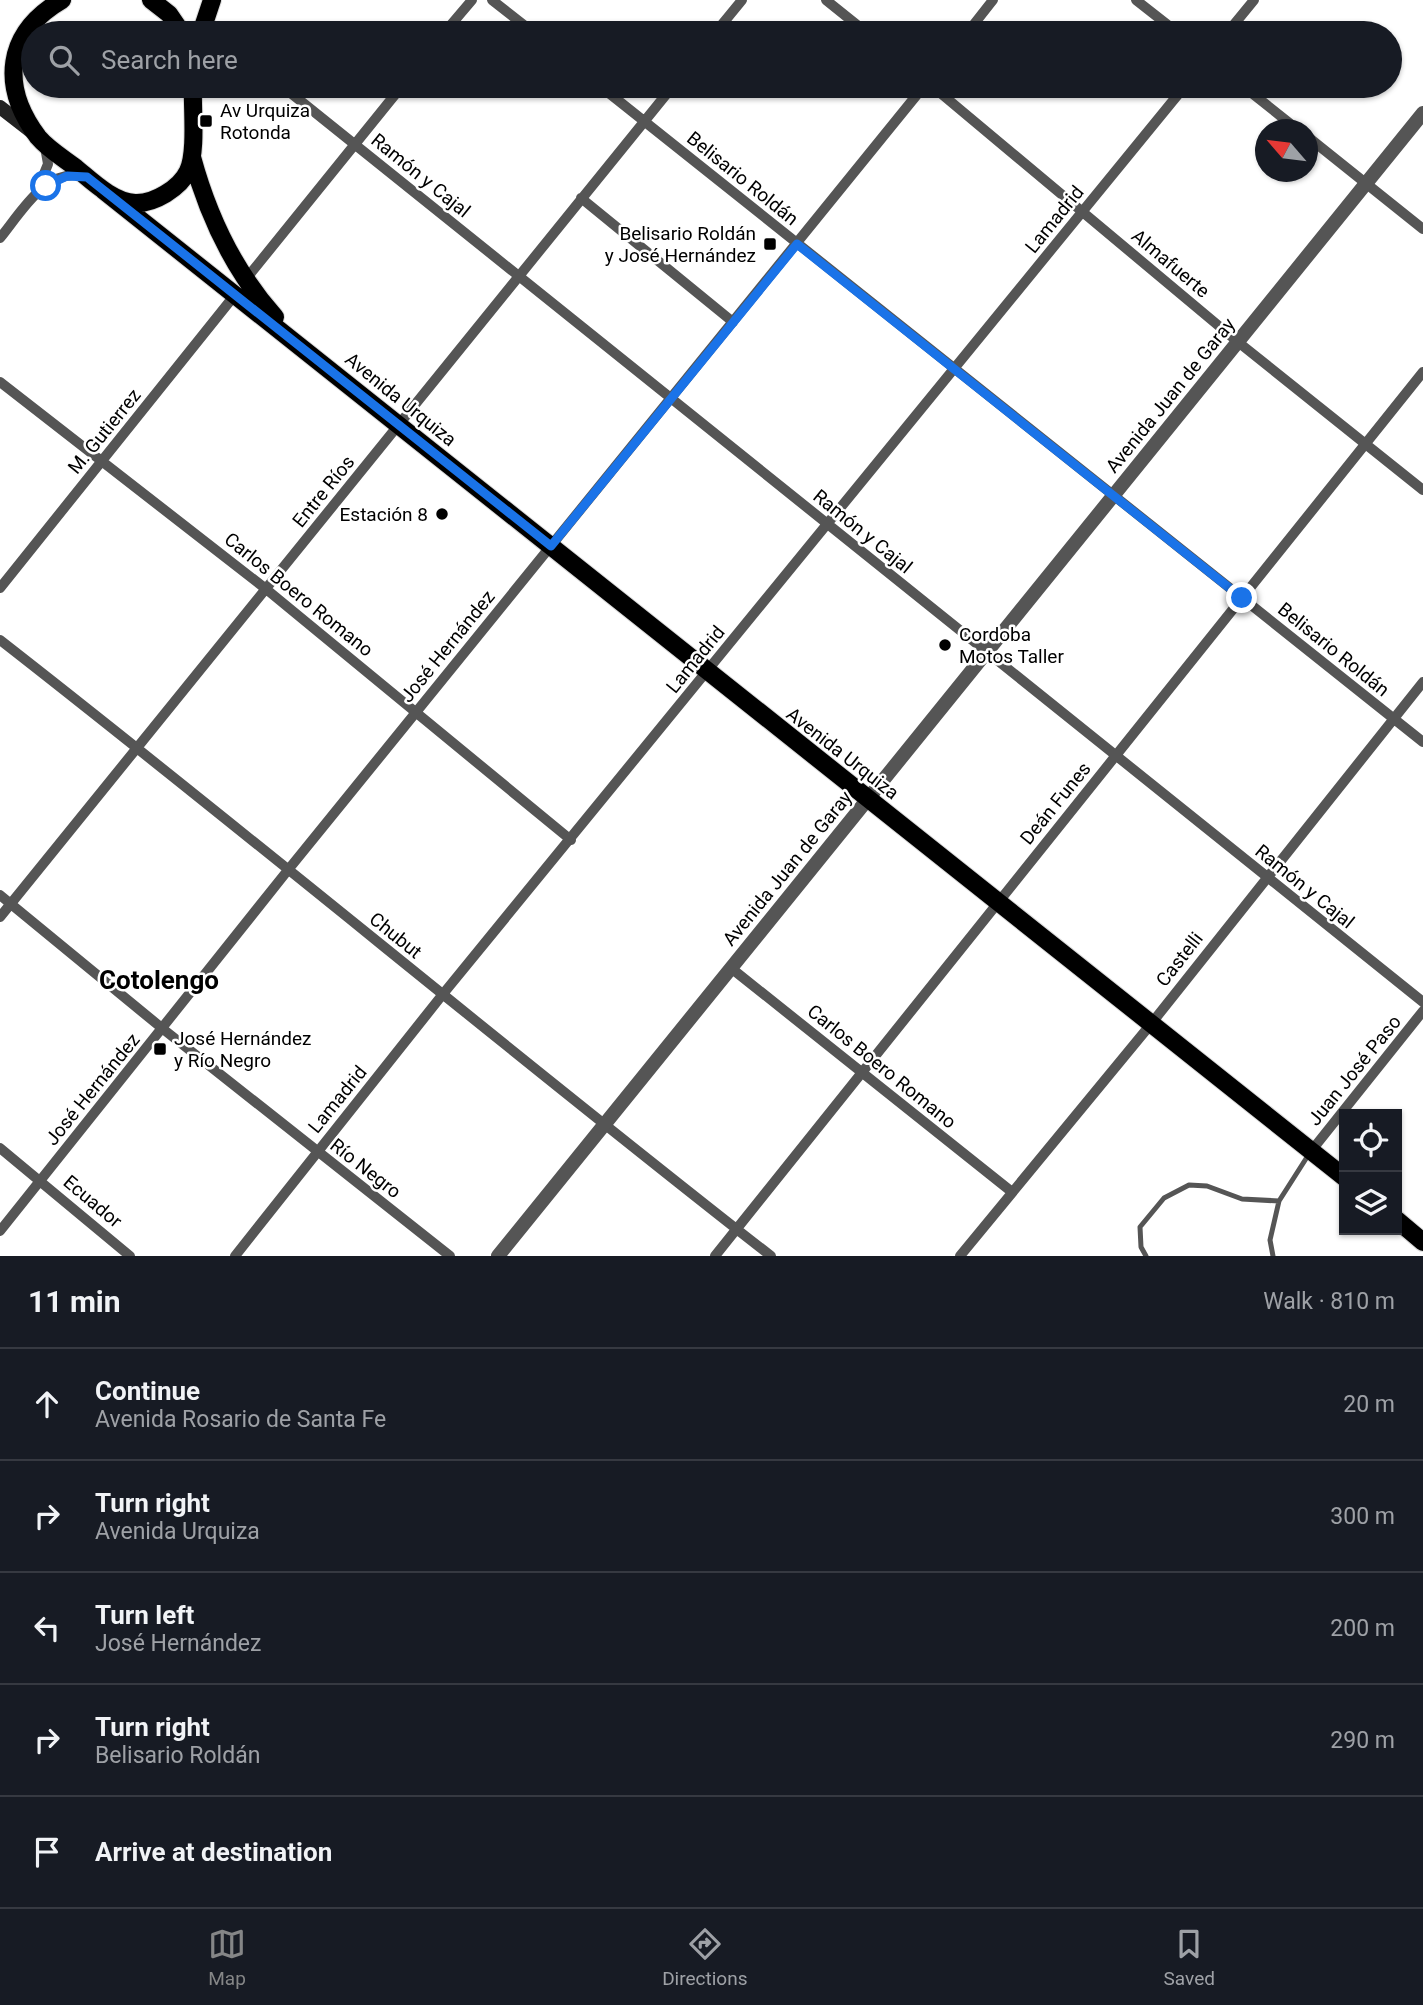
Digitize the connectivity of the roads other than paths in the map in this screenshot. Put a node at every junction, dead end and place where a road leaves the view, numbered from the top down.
1 (62, 0) edge
2 (151, 0) edge
3 (212, 0) edge
4 (471, 0) edge
5 (492, 0) edge
6 (742, 0) edge
7 (826, 0) edge
8 (993, 0) edge
9 (1136, 0) edge
10 (1254, 0) edge
11 (33, 21) edge
12 (174, 21) edge
13 (207, 21) edge
14 (454, 21) edge
15 (519, 21) edge
16 (725, 21) edge
17 (852, 21) edge
18 (976, 21) edge
19 (1163, 21) edge
20 (1237, 21) edge
21 (21, 33) edge
22 (193, 98) edge
23 (297, 98) edge
24 (392, 98) edge
25 (615, 98) edge
26 (663, 98) edge
27 (914, 98) edge
28 (946, 98) edge
29 (1175, 98) edge
30 (1258, 98) edge
31 (0, 107) edge
32 (1423, 113) edge
33 (1284, 119) edge
34 (644, 121) junction
35 (41, 139) junction
36 (354, 144) junction
37 (1318, 146) edge
38 (192, 157) junction
39 (87, 177) junction
40 (1366, 183) junction
41 (103, 190) junction
42 (34, 197) junction
43 (581, 198) junction
44 (1082, 213) junction
45 (1423, 229) edge
46 (0, 238) edge
47 (797, 244) junction
48 (519, 276) junction
49 (246, 279) junction
50 (234, 296) junction
51 (733, 322) junction
52 (1238, 342) junction
53 (318, 360) junction
54 (953, 369) junction
55 (1423, 372) edge
56 (0, 382) edge
57 (672, 399) junction
58 (399, 425) junction
59 (1366, 444) junction
60 (103, 460) junction
61 (1423, 490) edge
62 (1113, 495) junction
63 (828, 525) junction
64 (551, 546) junction
65 (0, 588) edge
66 (266, 589) junction
67 (1242, 598) junction
68 (0, 640) edge
69 (987, 652) junction
70 (707, 672) junction
71 (1423, 682) edge
72 (416, 711) junction
73 (1393, 719) junction
74 (1423, 742) edge
75 (139, 748) junction
76 (1116, 755) junction
77 (867, 799) junction
78 (571, 840) junction
79 (288, 870) junction
80 (1266, 877) junction
81 (0, 895) edge
82 (998, 902) junction
83 (10, 903) junction
84 (0, 916) edge
85 (731, 968) junction
86 (443, 994) junction
87 (1423, 1002) edge
88 (1423, 1012) edge
89 (1151, 1024) junction
90 (163, 1029) junction
91 (862, 1072) junction
92 (604, 1125) junction
93 (0, 1148) edge
94 (1312, 1150) junction
95 (317, 1152) junction
96 (1339, 1173) edge
97 (41, 1180) junction
98 (1012, 1192) junction
99 (1279, 1201) junction
100 (1402, 1224) edge
101 (736, 1229) junction
102 (0, 1231) edge
103 (1423, 1242) edge
104 (130, 1256) edge
105 (235, 1256) edge
106 (450, 1256) edge
107 (498, 1256) edge
108 (715, 1256) edge
109 (771, 1256) edge
110 (960, 1256) edge
111 (1146, 1256) edge
112 (1273, 1256) edge

1 - 11 main road
2 - 12 main road
3 - 13 main road
4 - 14 street
5 - 15 street
6 - 16 street
7 - 17 street
8 - 18 street
9 - 19 street
10 - 20 street
21 - 35 main road
22 - 38 main road
23 - 36 street, Ramón y Cajal
24 - 36 street
25 - 34 street, Belisario Roldán
26 - 34 street, Entre Ríos
27 - 47 street, José Hernández
28 - 44 street, Almafuerte
29 - 44 street, Lamadrid
30 - 33 street
31 - 35 main road
32 - 40 street, Avenida Juan de Garay
34 - 43 street, Entre Ríos
34 - 47 street, Belisario Roldán
35 - 39 main road, Avenida Urquiza
35 - 42 street
36 - 48 street, Ramón y Cajal
36 - 49 street
37 - 40 street
38 - 41 main road
38 - 49 main road, Avenida Urquiza
39 - 41 main road, Avenida Urquiza
39 - 42 street
40 - 45 street
40 - 52 street, Avenida Juan de Garay
41 - 50 main road, Avenida Urquiza
42 - 46 street
43 - 48 street, Entre Ríos
43 - 51 street
44 - 52 street, Almafuerte
44 - 54 street, Lamadrid
47 - 51 street, José Hernández
47 - 54 street, Belisario Roldán
48 - 57 street, Ramón y Cajal
48 - 58 street, Entre Ríos
49 - 53 main road, Avenida Urquiza
50 - 53 main road, Avenida Urquiza
50 - 60 street, M. Gutierrez
51 - 57 street, José Hernández
52 - 59 street, Almafuerte
52 - 62 street, Avenida Juan de Garay
53 - 58 main road, Avenida Urquiza
54 - 62 street, Belisario Roldán
54 - 63 street, Lamadrid
55 - 59 street, Deán Funes
56 - 60 street, Carlos Boero Romano
57 - 63 street, Ramón y Cajal
57 - 64 street, José Hernández
58 - 64 main road, Avenida Urquiza
58 - 66 street, Entre Ríos
59 - 61 street, Almafuerte
59 - 67 street, Deán Funes
60 - 65 street, M. Gutierrez
60 - 66 street, Carlos Boero Romano
62 - 67 street, Belisario Roldán
62 - 69 street, Avenida Juan de Garay
63 - 69 street, Ramón y Cajal
63 - 70 street, Lamadrid
64 - 70 main road, Avenida Urquiza
64 - 72 street, José Hernández
66 - 72 street, Carlos Boero Romano
66 - 75 street, Entre Ríos
67 - 73 street, Belisario Roldán
67 - 76 street, Deán Funes
68 - 75 street, Chubut
69 - 76 street, Ramón y Cajal
69 - 77 street, Avenida Juan de Garay
70 - 77 main road, Avenida Urquiza
70 - 78 street, Lamadrid
71 - 73 street, Castelli
72 - 78 street, Carlos Boero Romano
72 - 79 street, José Hernández
73 - 74 street, Belisario Roldán
73 - 80 street, Castelli
75 - 79 street, Chubut
75 - 83 street, Entre Ríos
76 - 80 street, Ramón y Cajal
76 - 82 street, Deán Funes
77 - 82 main road, Avenida Urquiza
77 - 85 street, Avenida Juan de Garay
78 - 86 street, Lamadrid
79 - 86 street, Chubut
79 - 90 street, José Hernández
80 - 87 street, Ramón y Cajal
80 - 89 street, Castelli
81 - 83 street, Río Negro
82 - 89 main road, Avenida Urquiza
82 - 91 street, Deán Funes
83 - 84 street, Entre Ríos
83 - 90 street, Río Negro
85 - 91 street, Carlos Boero Romano
85 - 92 street, Avenida Juan de Garay
86 - 92 street, Chubut
86 - 95 street, Lamadrid
88 - 94 street, Juan José Paso
89 - 94 main road, Avenida Urquiza
89 - 98 street, Castelli
90 - 95 street, Río Negro
90 - 97 street, José Hernández
91 - 98 street, Carlos Boero Romano
91 - 101 street, Deán Funes
92 - 101 street, Chubut
92 - 107 street, Avenida Juan de Garay
93 - 97 street, Ecuador
94 - 96 main road, Avenida Urquiza
94 - 99 lane
95 - 105 street, Lamadrid
95 - 106 street, Río Negro
97 - 102 street, José Hernández
97 - 104 street, Ecuador
98 - 110 street, Castelli
99 - 111 lane
99 - 112 lane
100 - 103 main road
101 - 108 street, Deán Funes
101 - 109 street, Chubut

